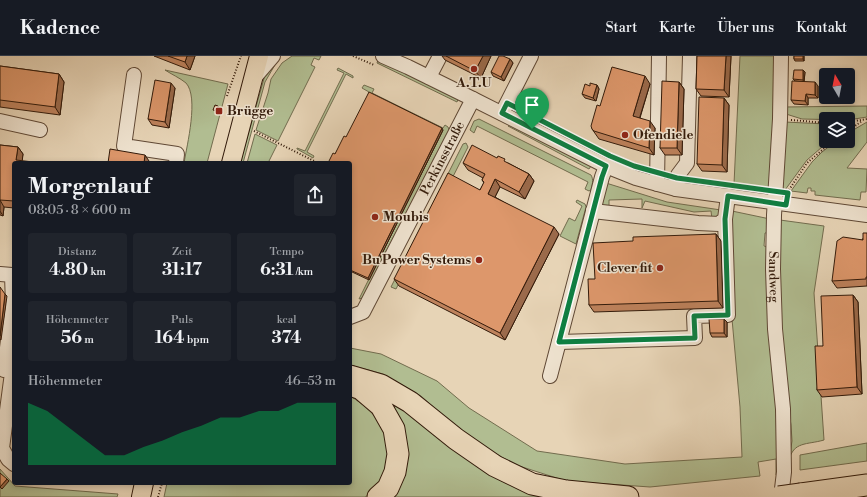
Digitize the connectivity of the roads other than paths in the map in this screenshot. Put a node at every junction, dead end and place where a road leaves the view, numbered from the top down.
1 (247, 56) edge
2 (259, 56) edge
3 (273, 56) edge
4 (383, 56) edge
5 (440, 56) edge
6 (531, 56) edge
7 (659, 56) edge
8 (690, 56) edge
9 (781, 56) edge
10 (134, 75) dead end
11 (429, 77) junction
12 (253, 79) junction
13 (474, 99) junction
14 (502, 113) junction
15 (0, 121) edge
16 (40, 130) dead end
17 (176, 161) edge
18 (221, 161) edge
19 (232, 161) edge
20 (606, 166) junction
21 (656, 184) junction
22 (676, 189) junction
23 (728, 196) junction
24 (781, 204) junction
25 (597, 212) junction
26 (867, 215) edge
27 (725, 219) junction
28 (9, 274) edge
29 (12, 297) edge
30 (352, 316) edge
31 (12, 333) edge
32 (560, 335) junction
33 (12, 373) edge
34 (550, 376) dead end
35 (352, 377) edge
36 (352, 386) edge
37 (0, 393) edge
38 (12, 462) edge
39 (144, 485) edge
40 (867, 485) edge
41 (787, 496) edge
42 (141, 497) edge
43 (378, 497) edge
44 (628, 497) edge

1 - 18 main road
2 - 12 main road
3 - 12 street
4 - 11 street
5 - 11 street
6 - 14 street
7 - 21 street
8 - 22 street
9 - 24 street, Sandweg
10 - 17 street
11 - 13 street
12 - 19 main road
13 - 14 street
13 - 30 street, Perkinsstraße
14 - 20 street
15 - 16 street
20 - 21 street
20 - 25 street
21 - 22 street
22 - 23 street
23 - 24 street
23 - 27 street
24 - 26 street
24 - 41 street, Sandweg
25 - 27 street
25 - 32 street
27 - 32 street
28 - 29 street
31 - 37 street
32 - 34 street
33 - 38 street
35 - 44 highway
36 - 43 highway
39 - 42 main road
40 - 41 highway

